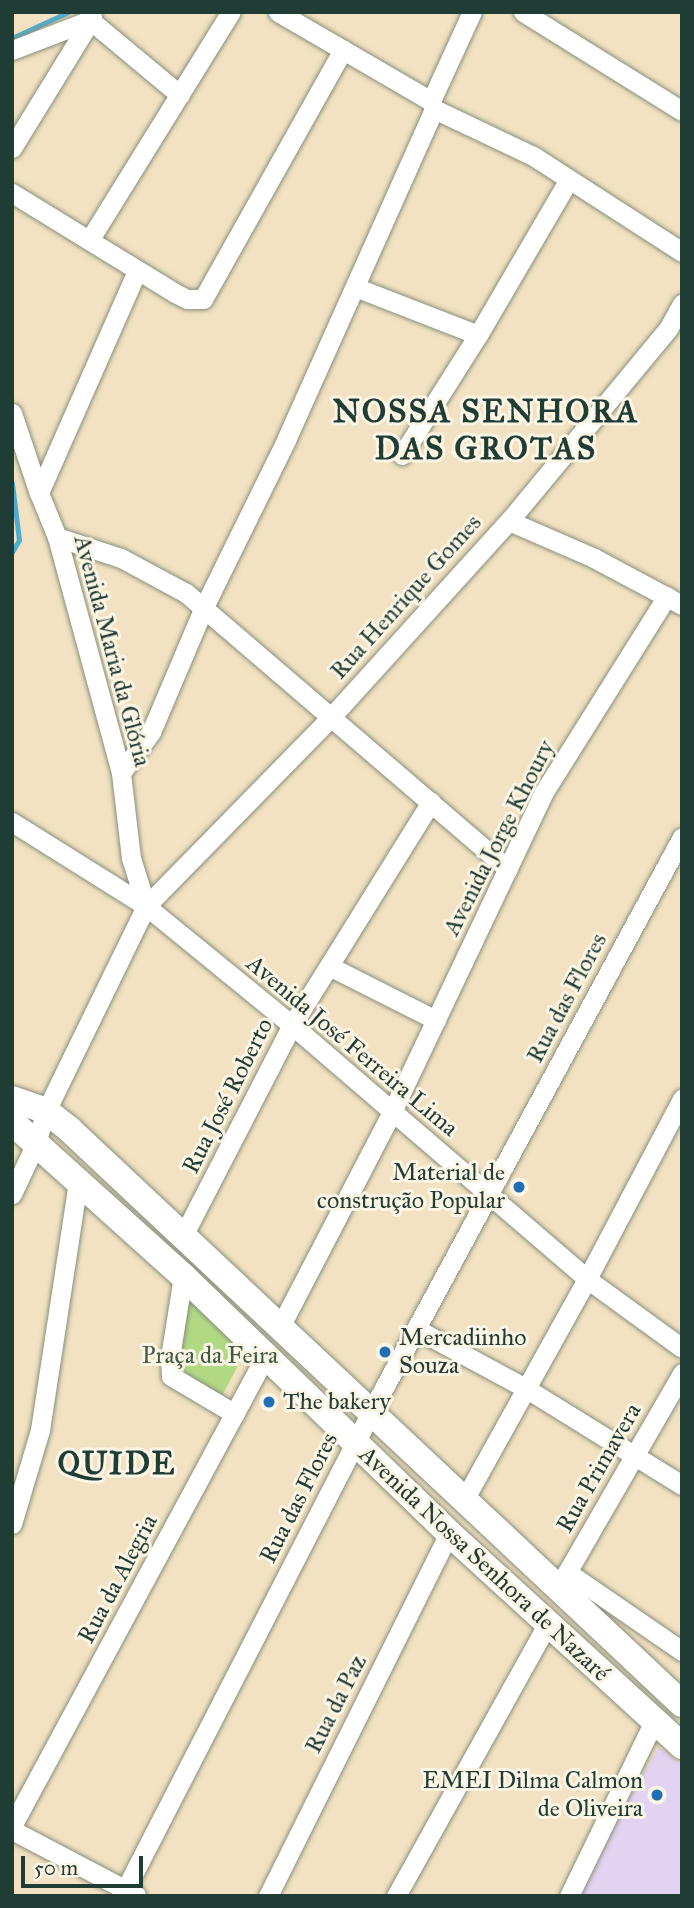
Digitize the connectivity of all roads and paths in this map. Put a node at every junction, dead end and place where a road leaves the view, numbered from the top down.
1 (232, 12) edge
2 (278, 12) edge
3 (472, 12) edge
4 (523, 12) edge
5 (93, 16) edge
6 (12, 50) edge
7 (343, 50) junction
8 (180, 95) junction
9 (433, 105) junction
10 (682, 111) edge
11 (12, 148) edge
12 (568, 181) junction
13 (12, 192) edge
14 (90, 239) junction
15 (682, 251) edge
16 (137, 271) junction
17 (355, 287) junction
18 (682, 304) edge
19 (675, 333) edge
20 (478, 335) junction
21 (12, 413) edge
22 (402, 455) dead end
23 (38, 494) junction
24 (509, 521) junction
25 (57, 537) junction
26 (674, 600) edge
27 (204, 607) junction
28 (331, 717) junction
29 (121, 773) junction
30 (431, 802) junction
31 (15, 829) edge
32 (682, 837) edge
33 (508, 869) junction
34 (146, 906) junction
35 (329, 966) junction
36 (436, 1020) junction
37 (292, 1025) junction
38 (12, 1099) edge
39 (682, 1099) edge
40 (46, 1111) junction
41 (392, 1112) junction
42 (12, 1122) edge
43 (36, 1143) junction
44 (78, 1183) junction
45 (12, 1194) edge
46 (488, 1195) junction
47 (183, 1236) junction
48 (183, 1276) junction
49 (587, 1279) junction
50 (280, 1327) junction
51 (416, 1329) junction
52 (682, 1348) edge
53 (266, 1355) junction
54 (682, 1373) edge
55 (527, 1389) junction
56 (372, 1410) junction
57 (235, 1414) junction
58 (355, 1443) junction
59 (634, 1455) junction
60 (682, 1485) edge
61 (464, 1500) junction
62 (12, 1524) edge
63 (449, 1533) junction
64 (563, 1580) junction
65 (547, 1625) junction
66 (682, 1651) edge
67 (682, 1704) edge
68 (654, 1721) junction
69 (682, 1746) edge
70 (12, 1828) edge
71 (131, 1893) edge
72 (268, 1896) edge
73 (396, 1896) edge
74 (569, 1896) edge

1 - 8 street
2 - 7 street
3 - 9 street
4 - 10 street
5 - 6 street
5 - 8 street
5 - 11 street
7 - 9 street
7 - 16 street
8 - 14 street
9 - 12 street
9 - 17 street
12 - 15 street
12 - 20 street
13 - 14 street
14 - 16 street
16 - 23 street
17 - 20 street
17 - 27 street
18 - 19 street, Rua Henrique Gomes
19 - 24 street, Rua Henrique Gomes
20 - 22 street
21 - 23 street, Avenida Maria da Glória
23 - 25 street, Avenida Maria da Glória
24 - 26 street
24 - 28 street, Rua Henrique Gomes
25 - 27 street
25 - 29 street, Avenida Maria da Glória
26 - 33 street, Avenida Jorge Khoury
27 - 28 street
27 - 29 street
28 - 30 street
28 - 34 street, Rua Henrique Gomes
29 - 34 street, Avenida Maria da Glória
30 - 33 street
30 - 35 street, Rua José Roberto
31 - 34 street, Avenida José Ferreira Lima
32 - 46 street, Rua das Flores
33 - 36 street, Avenida Jorge Khoury
34 - 37 street, Avenida José Ferreira Lima
34 - 40 street, Rua Henrique Gomes
35 - 36 street
35 - 37 street, Rua José Roberto
36 - 41 street, Avenida Jorge Khoury
37 - 41 street, Avenida José Ferreira Lima
37 - 47 street, Rua José Roberto
38 - 40 street, Avenida Nossa Senhora de Nazaré
39 - 49 street
40 - 43 street, Rua Henrique Gomes
40 - 47 street, Avenida Nossa Senhora de Nazaré
41 - 46 street, Avenida José Ferreira Lima
41 - 50 street
42 - 43 street, Avenida Nossa Senhora de Nazaré
43 - 44 street, Avenida Nossa Senhora de Nazaré
43 - 45 street, Rua Henrique Gomes
44 - 48 street, Avenida Nossa Senhora de Nazaré
44 - 62 street
46 - 49 street, Avenida José Ferreira Lima
46 - 51 street, Rua das Flores
47 - 50 street, Avenida Nossa Senhora de Nazaré
48 - 53 street, Avenida Nossa Senhora de Nazaré
48 - 57 street
49 - 52 street, Avenida José Ferreira Lima
49 - 55 street
50 - 56 street, Avenida Nossa Senhora de Nazaré
51 - 55 street
51 - 56 street, Rua das Flores
53 - 57 street, Rua da Alegria
53 - 58 street, Avenida Nossa Senhora de Nazaré
54 - 59 street, Rua Primavera
55 - 59 street
55 - 61 street
56 - 58 street, Rua das Flores
56 - 61 street, Avenida Nossa Senhora de Nazaré
57 - 70 street, Rua da Alegria
58 - 63 street, Avenida Nossa Senhora de Nazaré
58 - 71 street, Rua das Flores
59 - 60 street
59 - 64 street, Rua Primavera
61 - 64 street, Avenida Nossa Senhora de Nazaré
63 - 65 street, Avenida Nossa Senhora de Nazaré
63 - 72 street, Rua da Paz
64 - 66 street
64 - 67 street, Avenida Nossa Senhora de Nazaré
65 - 68 street, Avenida Nossa Senhora de Nazaré
65 - 73 street
68 - 69 street, Avenida Nossa Senhora de Nazaré
68 - 74 street
70 - 71 street

